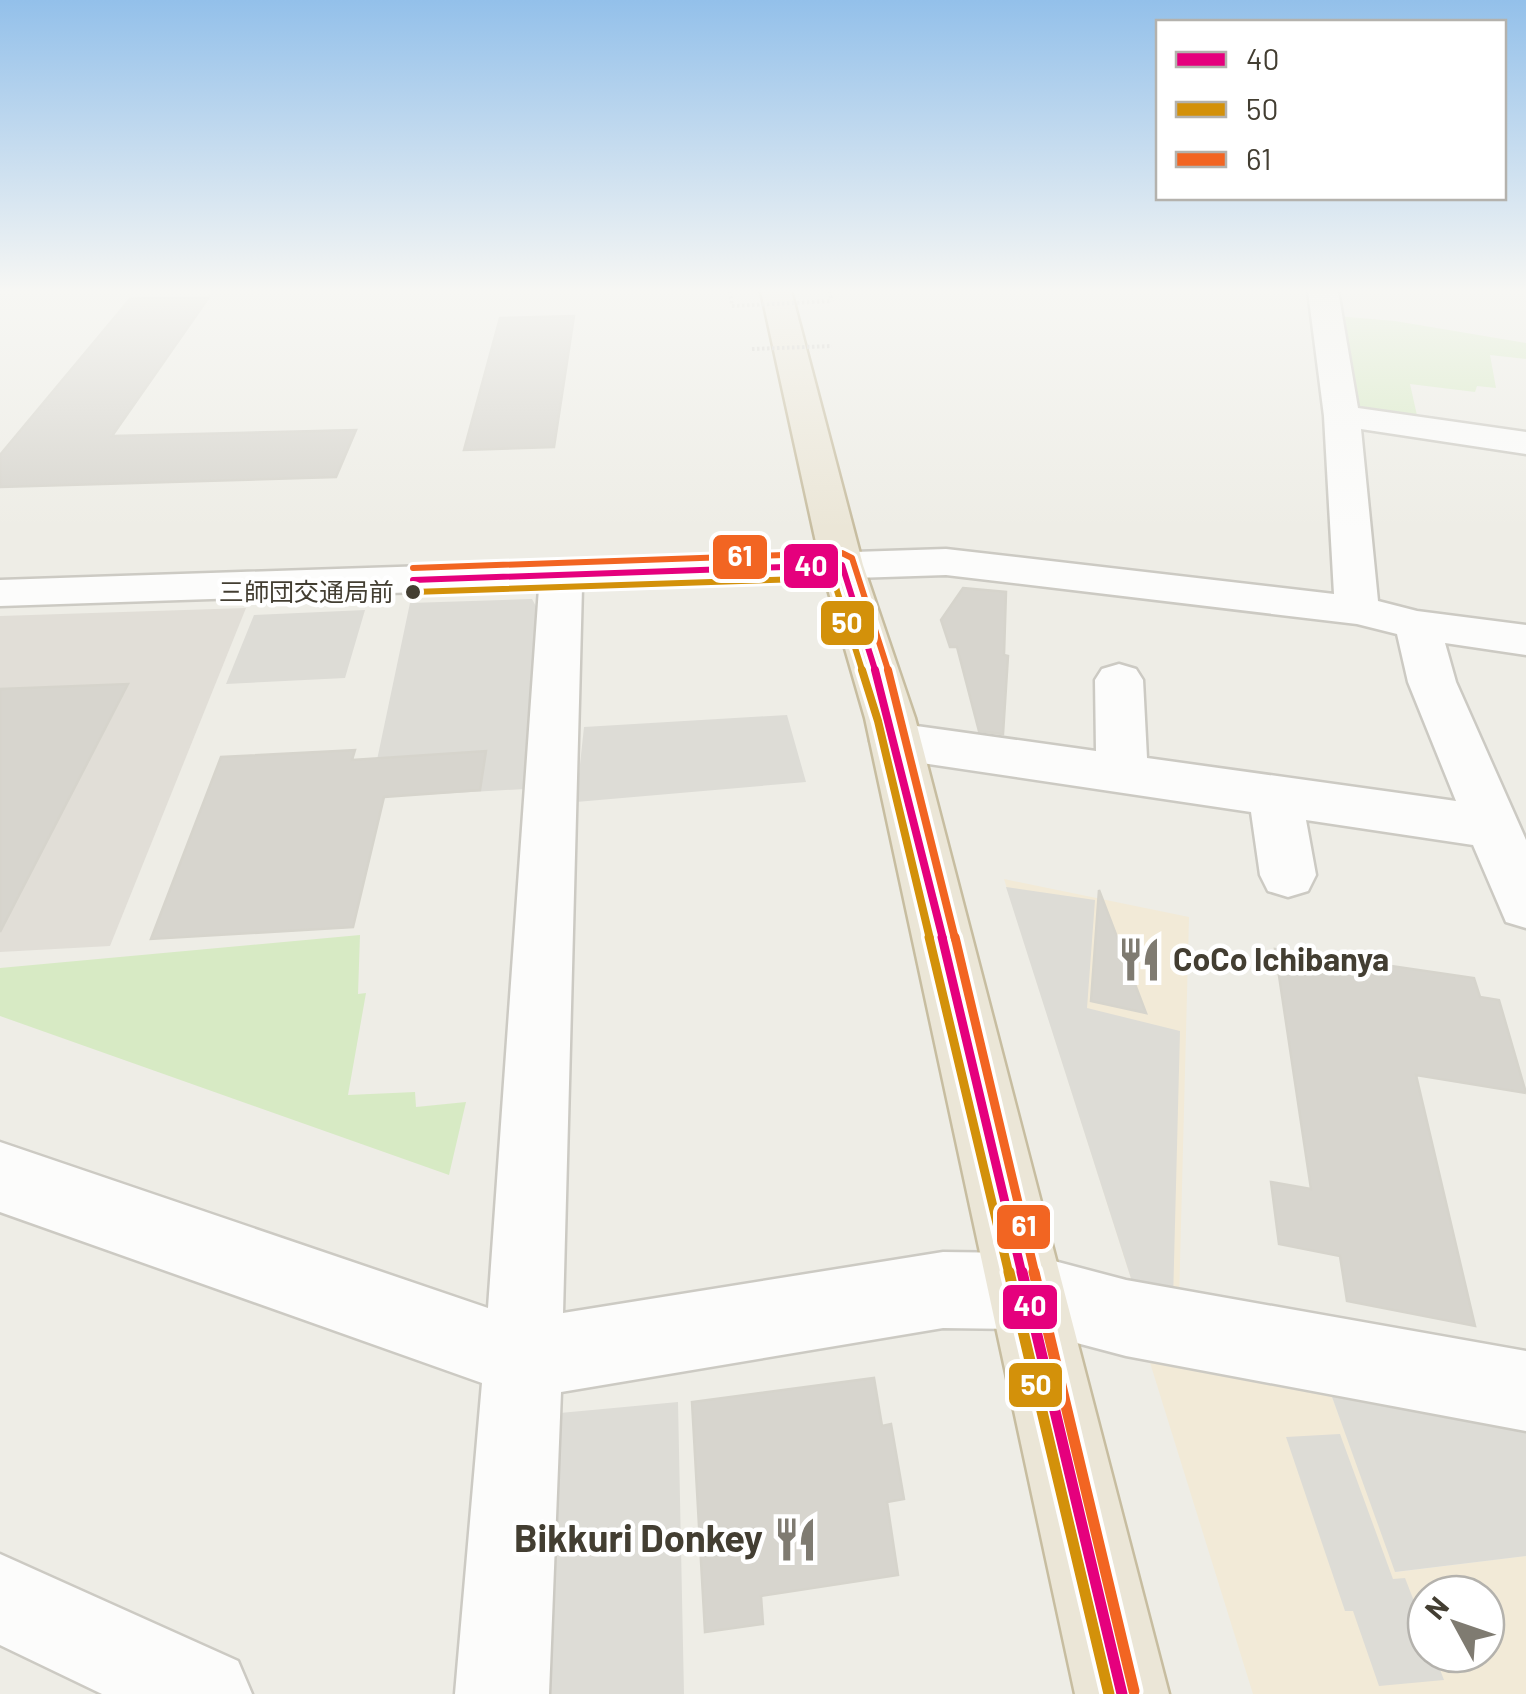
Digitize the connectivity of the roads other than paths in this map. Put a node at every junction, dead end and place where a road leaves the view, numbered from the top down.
1 (795, 370) edge
2 (1335, 370) edge
3 (1342, 416) junction
4 (1526, 443) edge
5 (842, 565) junction
6 (560, 576) junction
7 (0, 593) edge
8 (1357, 610) junction
9 (1417, 624) junction
10 (1526, 640) edge
11 (1119, 680) dead end
12 (894, 741) junction
13 (1122, 772) junction
14 (1275, 797) junction
15 (1493, 827) junction
16 (1288, 875) dead end
17 (1526, 905) edge
18 (0, 1177) edge
19 (1024, 1291) junction
20 (524, 1359) junction
21 (1526, 1391) edge
22 (0, 1600) edge
23 (205, 1694) edge
24 (502, 1694) edge
25 (1122, 1694) edge

1 - 5 highway
2 - 3 street
3 - 4 street
3 - 8 street
5 - 6 street
5 - 8 street
5 - 12 highway
6 - 7 street
6 - 20 street
8 - 9 street
9 - 10 street
9 - 15 street
11 - 13 street
12 - 13 street
12 - 19 highway
13 - 14 street
14 - 15 street
14 - 16 street
15 - 17 street
18 - 20 street
19 - 20 street
19 - 21 street
19 - 25 highway
20 - 24 street
22 - 23 street

